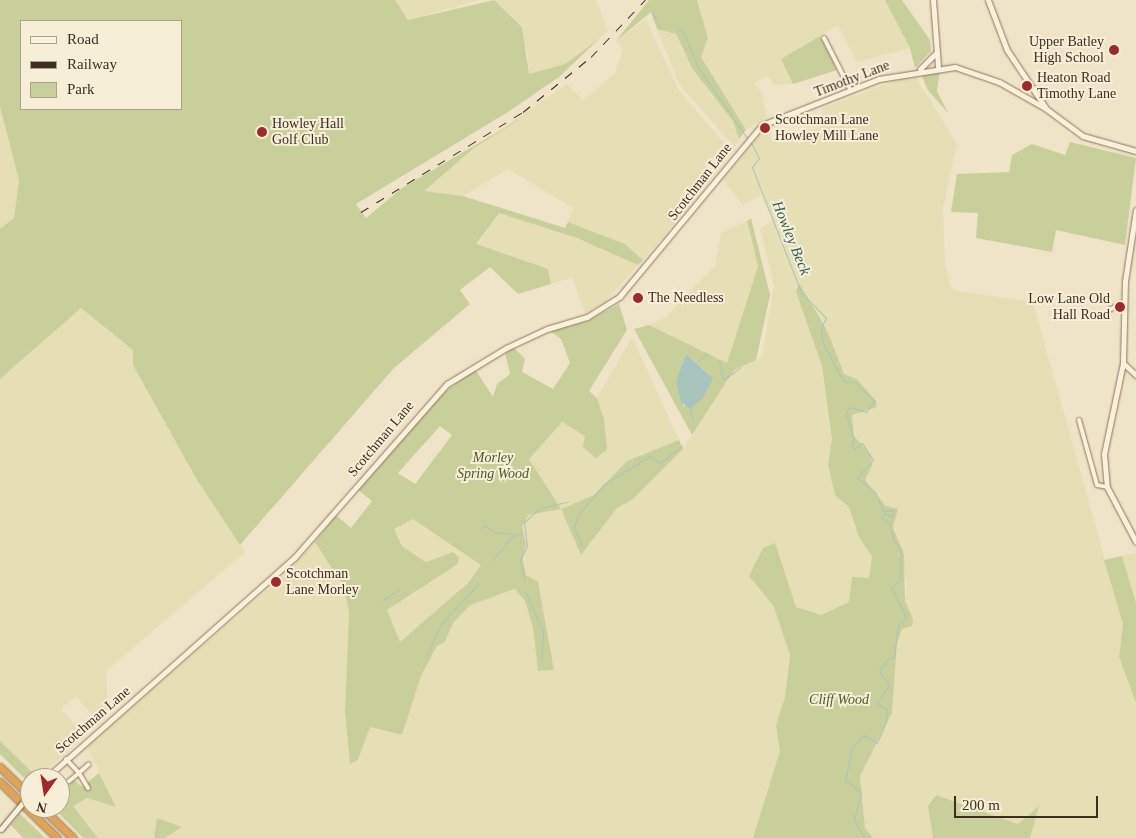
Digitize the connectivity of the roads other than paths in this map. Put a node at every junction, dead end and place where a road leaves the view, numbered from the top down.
1 (933, 0) edge
2 (988, 0) edge
3 (824, 38) dead end
4 (936, 52) junction
5 (938, 67) junction
6 (917, 70) junction
7 (851, 90) junction
8 (1045, 108) junction
9 (745, 142) joint
10 (1136, 151) edge
11 (1136, 210) edge
12 (1124, 302) junction
13 (1109, 310) dead end
14 (1123, 363) junction
15 (1136, 375) edge
16 (1079, 420) dead end
17 (1107, 487) junction
18 (1136, 542) edge
19 (66, 759) junction
20 (89, 764) dead end
21 (0, 767) edge
22 (57, 768) edge
23 (79, 773) junction
24 (70, 781) dead end
25 (0, 782) edge
26 (20, 786) edge
27 (88, 788) dead end
28 (20, 807) edge
29 (52, 818) edge
30 (1, 830) edge
31 (57, 838) edge
32 (73, 838) edge

1 - 4 main road
2 - 8 main road
3 - 7 street
4 - 5 main road
4 - 6 main road
5 - 6 main road, Timothy Lane
5 - 8 main road, Timothy Lane
6 - 7 main road, Timothy Lane
7 - 9 main road, Timothy Lane
8 - 10 main road, Timothy Lane
9 - 19 main road, Scotchman Lane
11 - 12 main road
12 - 13 street
12 - 14 main road
14 - 15 main road
14 - 17 main road
16 - 17 street
17 - 18 main road
19 - 22 main road, Scotchman Lane
19 - 23 street
20 - 23 street
21 - 26 highway
23 - 24 street
23 - 27 street
25 - 31 highway
28 - 30 main road, bridge
29 - 32 highway

